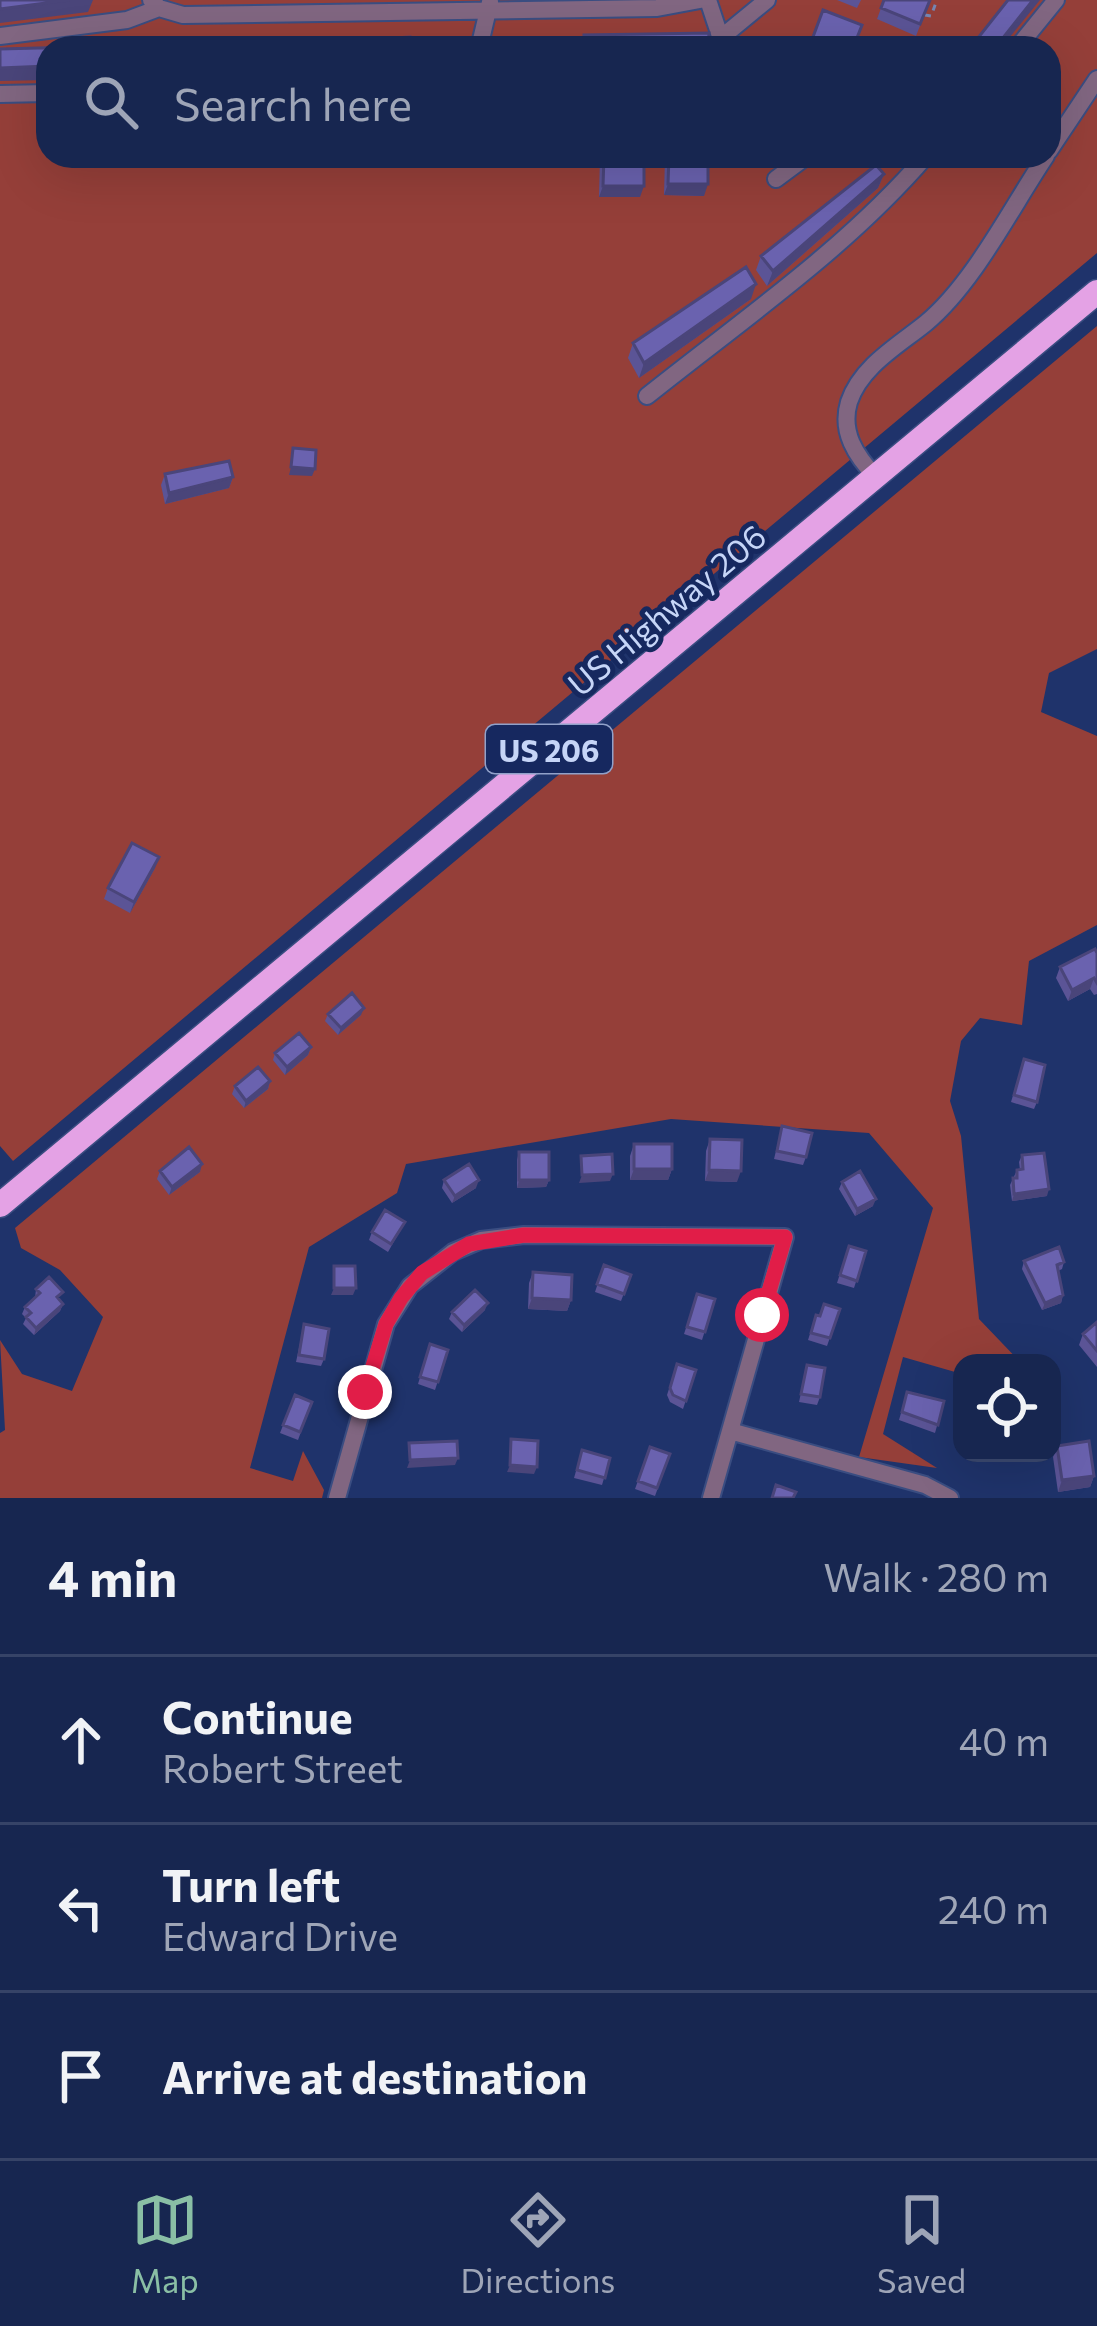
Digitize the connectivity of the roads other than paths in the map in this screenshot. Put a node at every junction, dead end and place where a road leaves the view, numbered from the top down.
1 (704, 0) edge
2 (767, 0) edge
3 (1056, 0) edge
4 (155, 4) edge
5 (490, 6) edge
6 (279, 7) edge
7 (0, 36) edge
8 (482, 36) edge
9 (720, 36) edge
10 (729, 36) edge
11 (1027, 36) edge
12 (1097, 79) edge
13 (36, 93) edge
14 (0, 94) edge
15 (1061, 132) edge
16 (791, 168) edge
17 (916, 168) edge
18 (1037, 168) edge
19 (776, 179) dead end
20 (1097, 292) edge
21 (647, 396) dead end
22 (876, 476) junction
23 (0, 1205) edge
24 (730, 1431) junction
25 (337, 1498) edge
26 (711, 1498) edge
27 (950, 1498) edge

1 - 5 street
1 - 9 street
2 - 10 street
3 - 11 street
4 - 6 street
4 - 7 street
5 - 6 street
5 - 8 street
12 - 15 street
13 - 14 street
16 - 19 street
17 - 21 street
18 - 22 street
20 - 22 highway, US Highway 206 / US 206
22 - 23 highway, US Highway 206 / US 206
24 - 25 street
24 - 26 street
24 - 27 street

